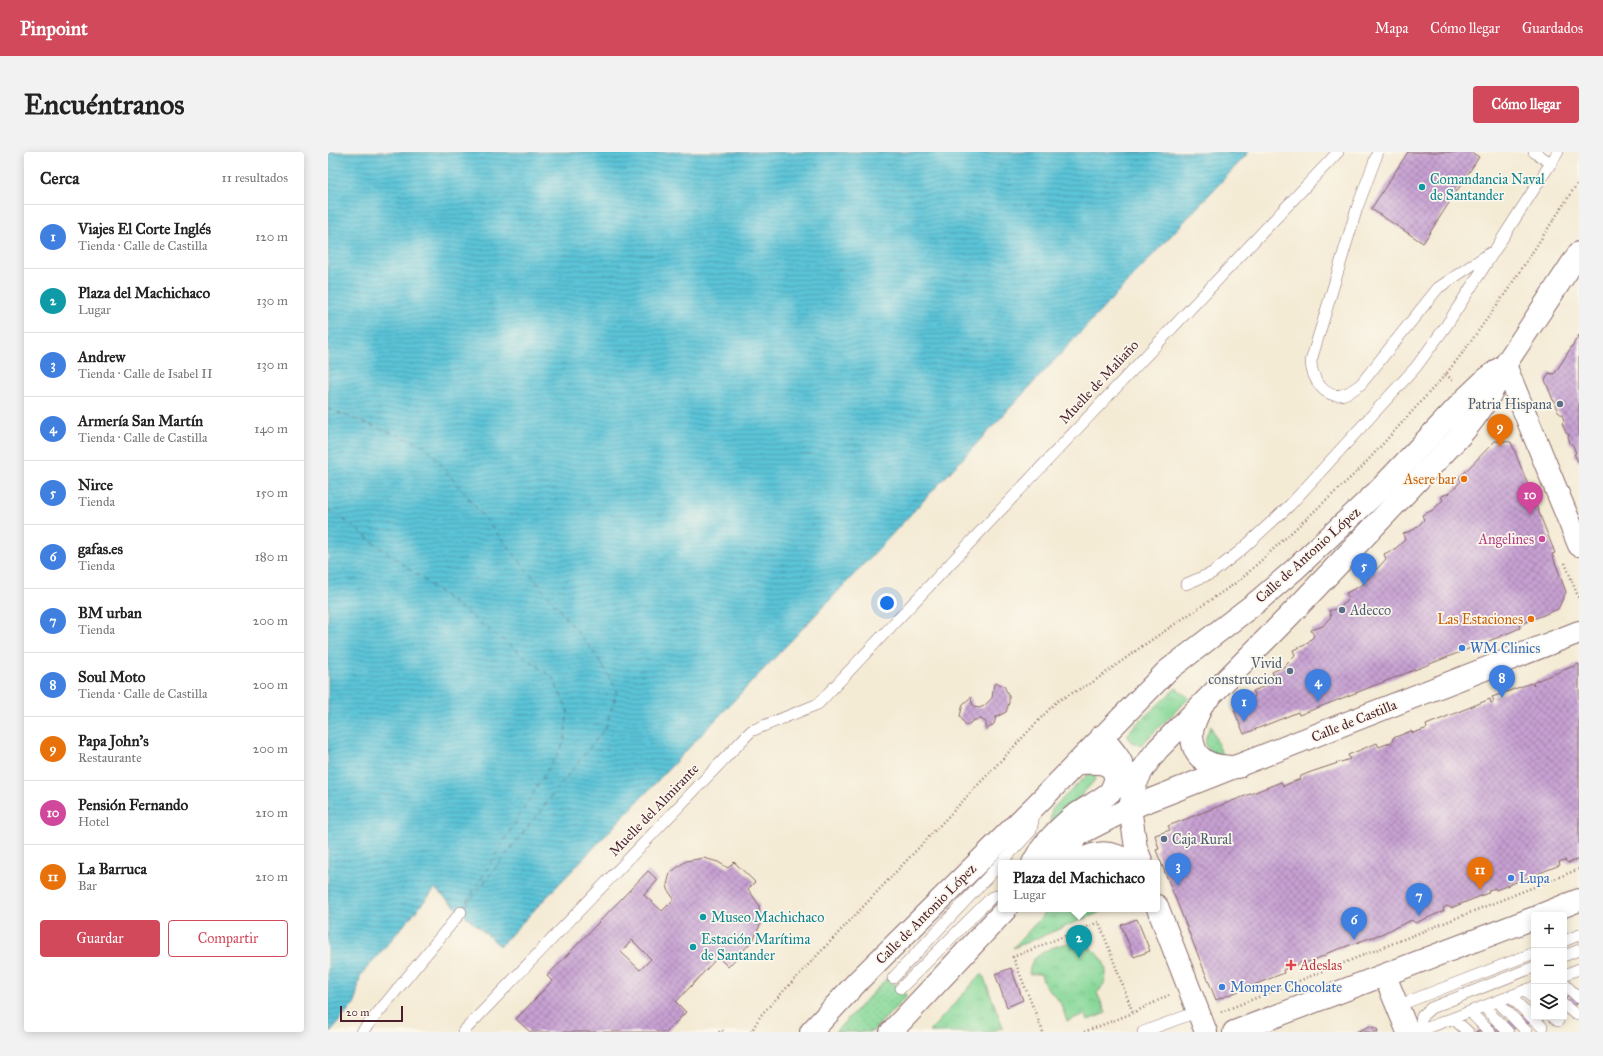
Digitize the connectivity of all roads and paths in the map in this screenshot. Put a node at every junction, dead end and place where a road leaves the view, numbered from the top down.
1 (1338, 152) edge
2 (1378, 152) edge
3 (1534, 152) edge
4 (1558, 152) edge
5 (1551, 163) junction
6 (1579, 181) edge
7 (1494, 251) junction
8 (1579, 253) edge
9 (1505, 365) junction
10 (1579, 545) edge
11 (1186, 584) dead end
12 (1579, 632) edge
13 (883, 633) joint
14 (1203, 702) junction
15 (1102, 736) junction
16 (1076, 763) junction
17 (1238, 767) junction
18 (1108, 794) junction
19 (1036, 805) junction
20 (1130, 808) junction
21 (1004, 860) edge
22 (1035, 860) edge
23 (1053, 860) edge
24 (1081, 860) edge
25 (1126, 860) edge
26 (1141, 860) edge
27 (998, 866) edge
28 (1579, 869) edge
29 (998, 896) edge
30 (1579, 900) edge
31 (461, 912) dead end
32 (1003, 912) edge
33 (1159, 912) edge
34 (1549, 912) edge
35 (1531, 919) edge
36 (1579, 935) edge
37 (1567, 940) edge
38 (1579, 950) edge
39 (1531, 954) edge
40 (1567, 955) edge
41 (1531, 968) edge
42 (1578, 974) edge
43 (1567, 975) edge
44 (1385, 976) junction
45 (893, 978) dead end
46 (1567, 979) edge
47 (1567, 987) edge
48 (901, 988) dead end
49 (1172, 993) dead end
50 (1531, 994) edge
51 (1531, 994) edge
52 (1579, 998) edge
53 (1514, 1000) junction
54 (1501, 1005) junction
55 (1397, 1006) junction
56 (1567, 1007) edge
57 (1487, 1010) junction
58 (1133, 1013) junction
59 (1575, 1014) dead end
60 (1474, 1016) junction
61 (1202, 1021) edge
62 (1457, 1022) junction
63 (1542, 1027) dead end
64 (1442, 1031) edge
65 (362, 1032) edge
66 (463, 1032) edge
67 (719, 1032) edge
68 (724, 1032) edge
69 (751, 1032) edge
70 (811, 1032) edge
71 (892, 1032) edge
72 (1043, 1032) edge
73 (1084, 1032) edge
74 (1142, 1032) edge
75 (1234, 1032) edge
76 (1408, 1032) edge
77 (1418, 1032) edge
78 (1468, 1032) edge
79 (1490, 1032) edge
80 (1508, 1032) edge
81 (1527, 1032) edge

1 - 13 lane, Muelle de Maliaño
2 - 7 lane
3 - 5 lane
4 - 5 lane
5 - 7 lane
6 - 69 path
7 - 11 lane
8 - 9 main road, Calle de Antonio López
9 - 10 main road
9 - 14 main road, Calle de Antonio López
9 - 15 main road, Calle de Antonio López
12 - 17 main road, Calle de Castilla
13 - 66 lane, Muelle del Almirante
14 - 17 main road, Calle de Antonio López
14 - 20 main road, Calle de Antonio López
15 - 16 main road, Calle de Antonio López
15 - 18 main road
16 - 18 main road
16 - 19 main road, Calle de Antonio López
17 - 20 main road, Calle de Castilla
18 - 22 main road
19 - 21 lane
19 - 70 main road, Calle de Antonio López
20 - 23 main road
20 - 26 main road, Calle de Antonio López
24 - 25 main road
27 - 45 lane
28 - 61 path
29 - 48 lane
30 - 34 main road
31 - 65 lane
32 - 71 main road
33 - 61 main road
35 - 44 main road
36 - 37 lane
38 - 40 lane
39 - 55 lane
41 - 77 lane
42 - 43 lane
42 - 46 lane
44 - 55 main road
44 - 75 main road
47 - 52 lane
49 - 58 path
50 - 77 lane
51 - 53 lane
53 - 54 lane
53 - 63 lane
54 - 57 lane
54 - 81 lane
55 - 76 main road
56 - 59 lane
57 - 60 lane
57 - 80 lane
58 - 72 path
58 - 73 path
60 - 62 lane
60 - 79 lane
61 - 74 lane
62 - 64 lane
62 - 78 lane
67 - 68 path

